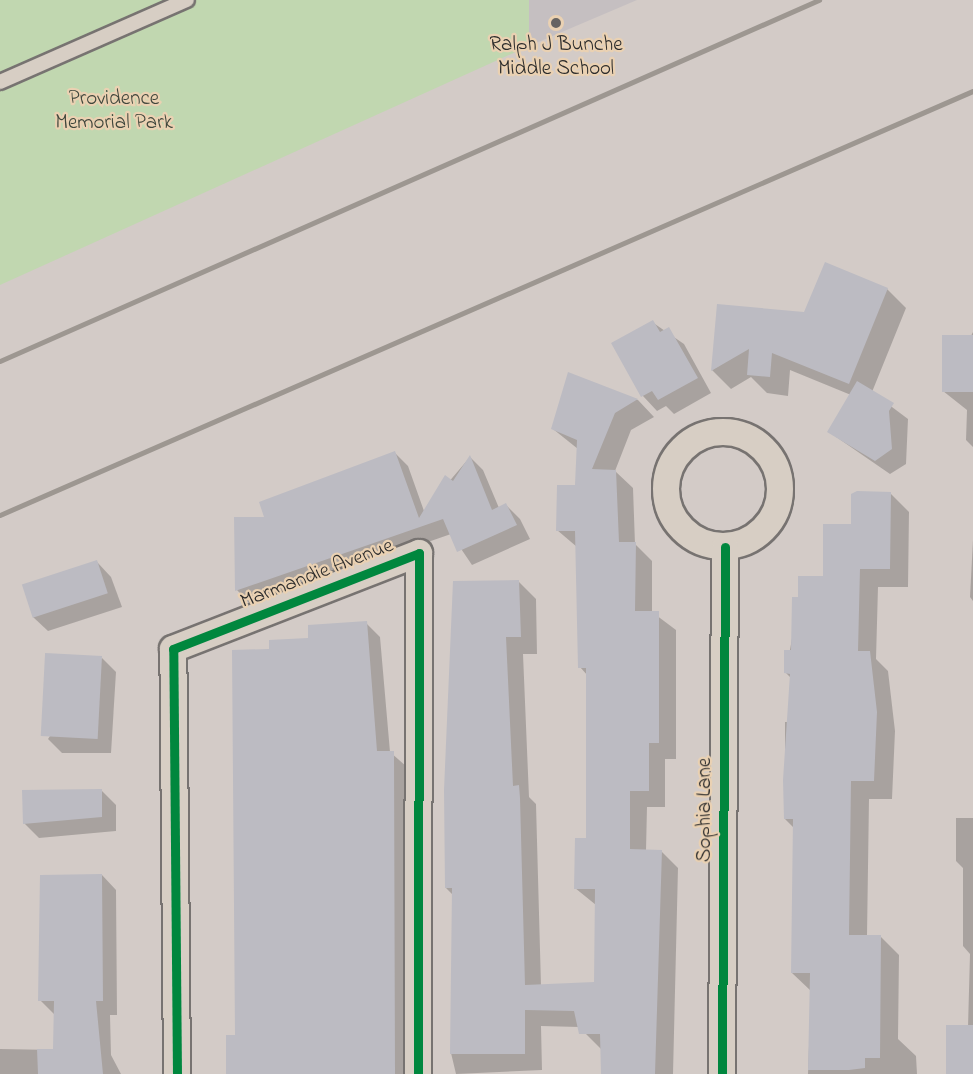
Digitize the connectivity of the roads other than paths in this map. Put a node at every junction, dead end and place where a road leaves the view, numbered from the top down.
1 (187, 0) edge
2 (0, 82) edge
3 (725, 547) junction
4 (177, 1074) edge
5 (418, 1074) edge
6 (722, 1074) edge

1 - 2 lane
3 - 3 street
3 - 6 street, Sophia Lane
4 - 5 street, Marmandie Avenue

